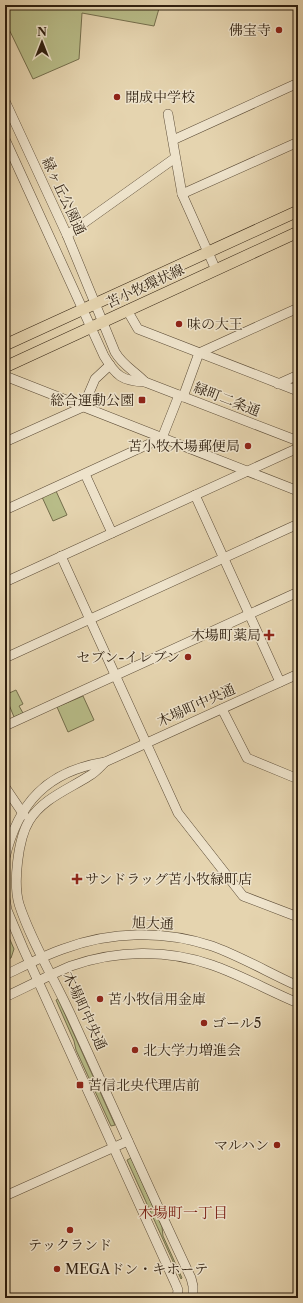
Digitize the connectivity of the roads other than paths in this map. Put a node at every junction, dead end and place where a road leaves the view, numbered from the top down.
1 (298, 83) edge
2 (5, 101) edge
3 (168, 114) dead end
4 (5, 139) edge
5 (173, 140) junction
6 (298, 142) edge
7 (175, 158) junction
8 (182, 194) junction
9 (298, 211) edge
10 (298, 232) edge
11 (67, 235) junction
12 (208, 252) junction
13 (216, 270) junction
14 (96, 304) junction
15 (298, 308) edge
16 (83, 309) junction
17 (127, 310) junction
18 (101, 322) junction
19 (91, 327) junction
20 (5, 345) edge
21 (199, 353) junction
22 (110, 365) junction
23 (5, 367) edge
24 (298, 375) edge
25 (5, 376) edge
26 (145, 382) junction
27 (278, 384) junction
28 (298, 392) edge
29 (181, 396) junction
30 (83, 407) junction
31 (162, 438) junction
32 (298, 441) edge
33 (5, 442) edge
34 (298, 448) edge
35 (248, 471) junction
36 (85, 474) junction
37 (298, 491) edge
38 (195, 495) junction
39 (5, 510) edge
40 (298, 524) edge
41 (112, 533) junction
42 (61, 556) junction
43 (224, 558) junction
44 (5, 582) edge
45 (298, 592) edge
46 (249, 615) junction
47 (90, 619) junction
48 (5, 658) edge
49 (298, 674) edge
50 (116, 675) junction
51 (280, 682) junction
52 (222, 709) junction
53 (5, 726) edge
54 (147, 743) junction
55 (105, 762) junction
56 (298, 779) edge
57 (6, 793) edge
58 (21, 812) junction
59 (29, 821) junction
60 (5, 858) edge
61 (5, 898) edge
62 (298, 918) edge
63 (44, 957) junction
64 (31, 963) junction
65 (5, 975) edge
66 (52, 975) junction
67 (39, 981) junction
68 (298, 986) edge
69 (5, 997) edge
70 (298, 1003) edge
71 (128, 1141) junction
72 (114, 1147) junction
73 (5, 1196) edge
74 (177, 1298) edge
75 (193, 1298) edge

1 - 5 street
2 - 11 street, 緑ヶ丘公園通
3 - 5 street
4 - 16 street
5 - 7 street
6 - 8 street
7 - 8 street
7 - 11 street
8 - 12 street
9 - 12 main road, 苫小牧環状線
10 - 13 main road, 苫小牧環状線
11 - 14 street, 緑ヶ丘公園通
12 - 13 street
12 - 14 main road, 苫小牧環状線
13 - 17 main road, 苫小牧環状線
14 - 16 main road, 苫小牧環状線
14 - 18 street, 緑町二条通
15 - 21 street
16 - 19 street, 緑町二条通
16 - 20 main road, 苫小牧環状線
17 - 18 main road, 苫小牧環状線
17 - 21 street
18 - 19 main road, 苫小牧環状線
18 - 26 street, 緑町二条通
19 - 22 street, 緑町二条通
19 - 23 main road, 苫小牧環状線
21 - 27 street
21 - 29 street
22 - 26 street, 緑町二条通
22 - 30 street
24 - 27 street
25 - 30 street
26 - 29 street, 緑町二条通
27 - 28 street
29 - 31 street
29 - 32 street, 緑町二条通
30 - 31 street
30 - 33 street
31 - 35 street
31 - 36 street
34 - 35 street
35 - 37 street
35 - 38 street
36 - 39 street
36 - 41 street
38 - 41 street
38 - 43 street
40 - 43 street
41 - 42 street
42 - 44 street
42 - 47 street
43 - 46 street
43 - 47 street
45 - 46 street
46 - 50 street
46 - 51 street
47 - 48 street
47 - 50 street
49 - 51 street, 木場町中央通
50 - 53 street
50 - 54 street
51 - 52 street, 木場町中央通
52 - 54 street, 木場町中央通
52 - 56 street
54 - 55 street, 木場町中央通
54 - 62 street
55 - 58 street, 木場町中央通
55 - 59 street, 木場町中央通
57 - 58 street
58 - 59 street
58 - 60 street, 木場町中央通
59 - 63 street, 木場町中央通
61 - 64 street, 木場町中央通
63 - 64 street, 旭大通
63 - 66 street, 木場町中央通
63 - 68 street, 旭大通
64 - 65 street, 旭大通
64 - 67 street, 木場町中央通
66 - 67 street
66 - 70 street
66 - 71 street, 木場町中央通
67 - 69 street
67 - 72 street, 木場町中央通
71 - 72 street
71 - 75 street, 木場町中央通
72 - 73 street
72 - 74 street, 木場町中央通

